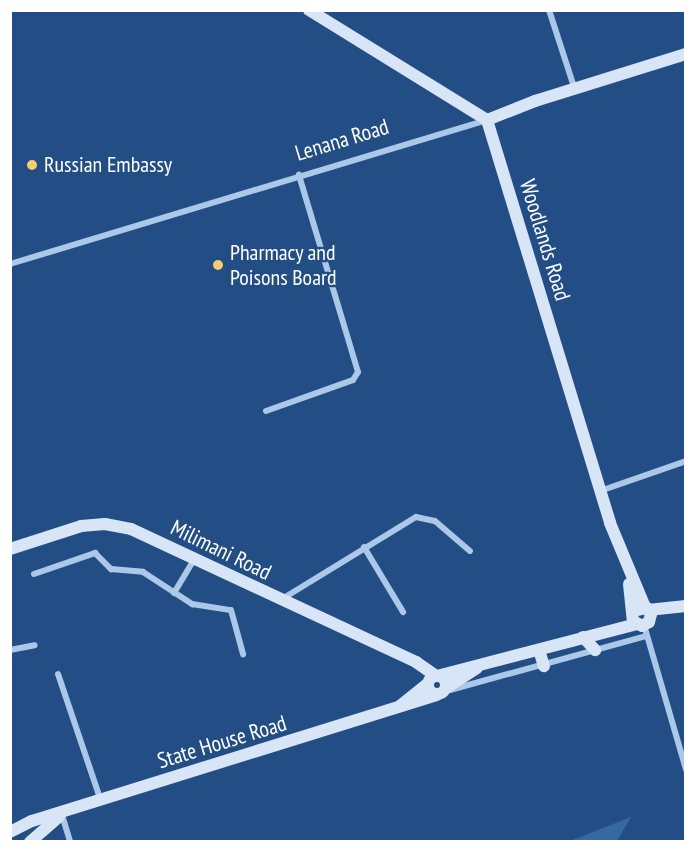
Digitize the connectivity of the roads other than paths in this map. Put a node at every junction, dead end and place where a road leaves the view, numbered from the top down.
1 (309, 10) edge
2 (549, 10) edge
3 (686, 54) edge
4 (575, 90) junction
5 (487, 120) junction
6 (299, 175) junction
7 (10, 264) edge
8 (266, 411) dead end
9 (686, 461) edge
10 (600, 491) junction
11 (364, 547) junction
12 (10, 549) edge
13 (470, 550) dead end
14 (194, 560) junction
15 (34, 574) dead end
16 (174, 593) junction
17 (279, 600) junction
18 (686, 608) edge
19 (403, 612) dead end
20 (642, 619) junction
21 (583, 638) junction
22 (35, 645) dead end
23 (10, 650) edge
24 (539, 650) junction
25 (595, 650) junction
26 (243, 654) dead end
27 (544, 666) junction
28 (477, 667) junction
29 (58, 674) dead end
30 (432, 679) junction
31 (442, 692) junction
32 (395, 710) junction
33 (686, 770) edge
34 (101, 802) junction
35 (62, 814) junction
36 (10, 832) edge
37 (30, 842) edge
38 (70, 842) edge

1 - 5 street
2 - 4 street
3 - 4 street, Lenana Road
4 - 5 street, Lenana Road
5 - 6 street, Lenana Road
5 - 10 street, Woodlands Road
6 - 7 street, Lenana Road
6 - 8 street
9 - 10 street
10 - 20 street, Woodlands Road
11 - 13 street
11 - 17 street
11 - 19 street
12 - 14 street, Milimani Road
14 - 16 street
14 - 17 street, Milimani Road
15 - 16 street
16 - 26 street
17 - 30 street, Milimani Road
18 - 20 street, State House Road
20 - 21 street, State House Road
20 - 25 street
20 - 33 street
21 - 24 street, State House Road
21 - 25 street
22 - 23 street
24 - 27 street
24 - 28 street, State House Road
25 - 27 street
27 - 31 street
28 - 30 street, State House Road
28 - 31 street, State House Road
29 - 34 street
30 - 31 street, Milimani Road
30 - 32 street, State House Road
31 - 32 street, State House Road
32 - 34 street, State House Road
34 - 35 street, State House Road
35 - 36 street, State House Road
35 - 37 street, State House Road
35 - 38 street

